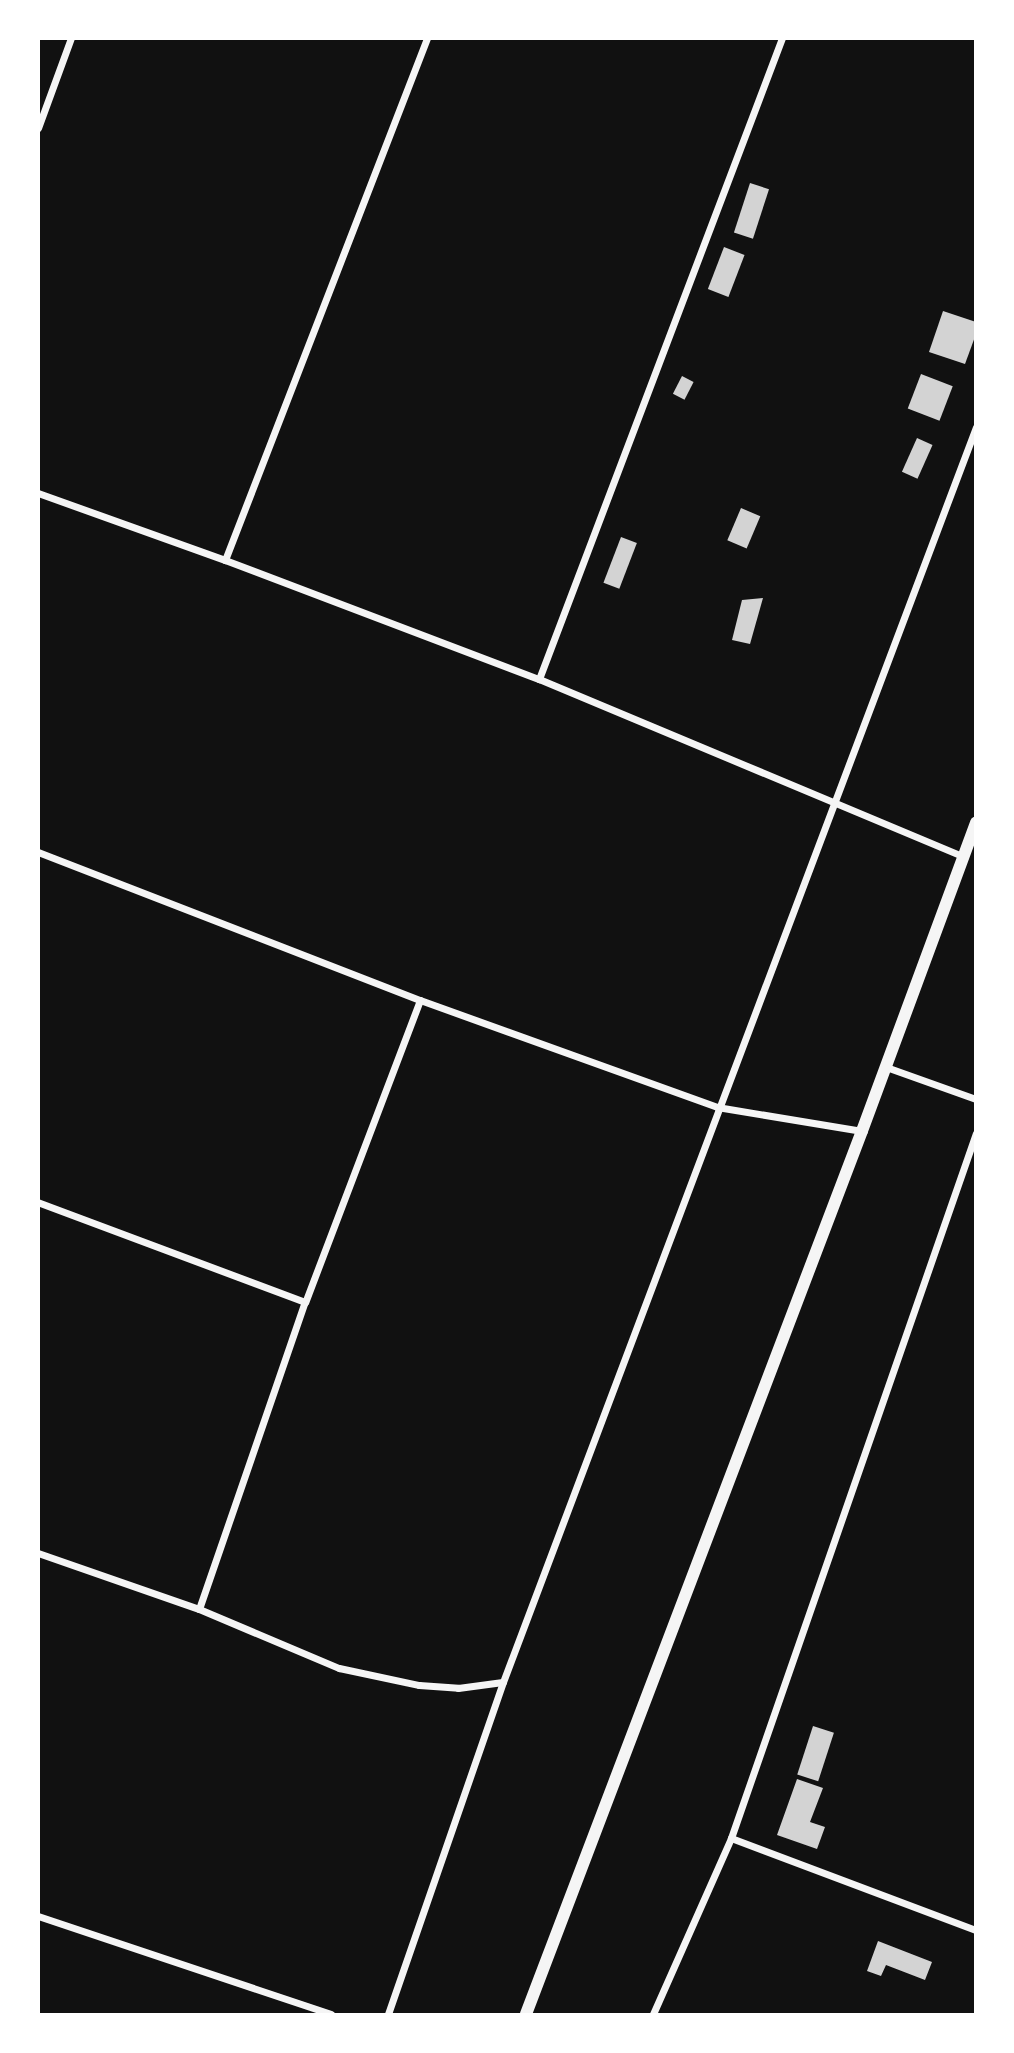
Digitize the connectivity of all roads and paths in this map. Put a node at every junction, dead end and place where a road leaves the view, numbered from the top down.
1 (71, 38) edge
2 (427, 38) edge
3 (782, 38) edge
4 (38, 128) edge
5 (975, 427) edge
6 (38, 493) edge
7 (225, 560) junction
8 (539, 679) junction
9 (835, 803) junction
10 (975, 822) edge
11 (38, 852) edge
12 (963, 856) junction
13 (420, 1000) junction
14 (886, 1067) junction
15 (975, 1099) edge
16 (717, 1107) junction
17 (863, 1130) junction
18 (975, 1133) edge
19 (38, 1202) edge
20 (305, 1302) junction
21 (38, 1553) edge
22 (199, 1609) junction
23 (503, 1682) junction
24 (731, 1838) junction
25 (38, 1916) edge
26 (975, 1930) edge
27 (331, 2014) edge
28 (388, 2014) edge
29 (526, 2014) edge
30 (653, 2014) edge

1 - 4 street
2 - 7 street
3 - 8 street
5 - 9 street
6 - 7 street
7 - 8 street
8 - 9 street
9 - 12 street
9 - 16 street
10 - 12 street
11 - 13 street
12 - 14 street
13 - 16 street
13 - 20 street
14 - 15 street
14 - 17 street
16 - 17 street
16 - 23 street
17 - 29 street
18 - 24 street
19 - 20 street
20 - 22 street
21 - 22 street
22 - 23 street
23 - 28 street
24 - 26 street
24 - 30 street
25 - 27 street

